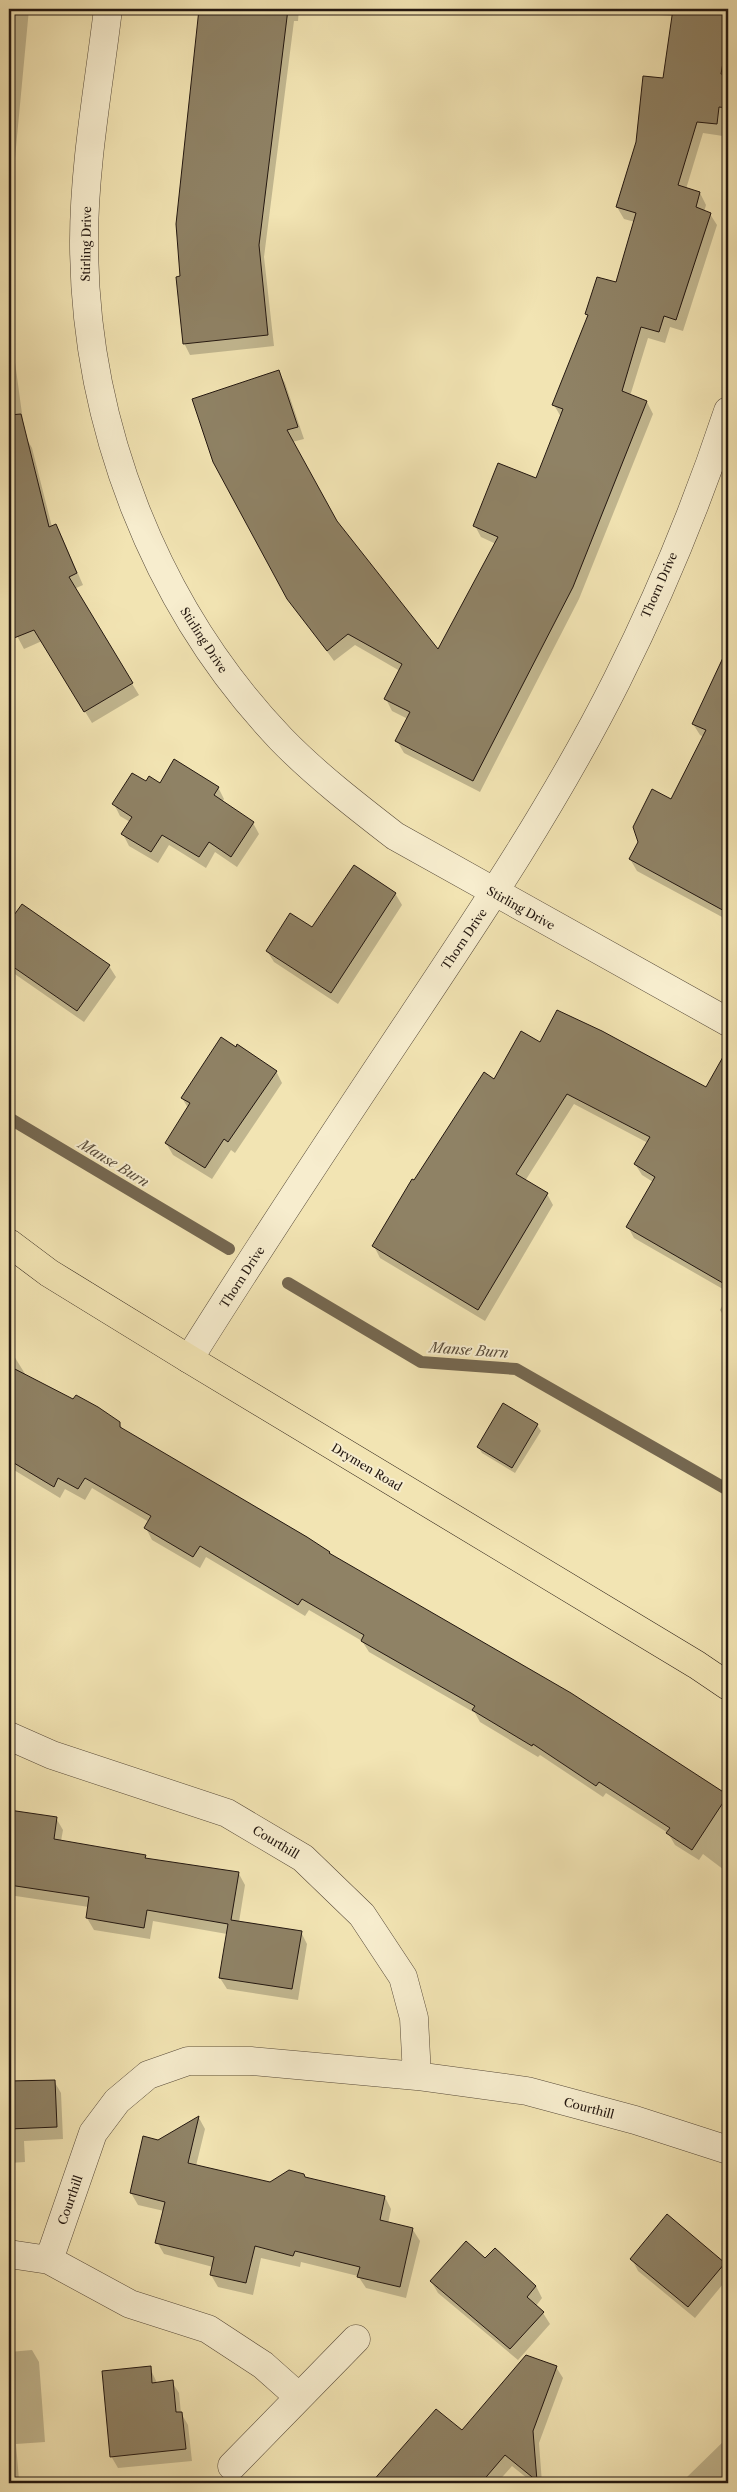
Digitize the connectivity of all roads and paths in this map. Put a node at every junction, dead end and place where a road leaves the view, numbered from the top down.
1 (108, 9) edge
2 (728, 410) edge
3 (495, 894) junction
4 (728, 1022) edge
5 (9, 1243) edge
6 (189, 1359) junction
7 (728, 1686) edge
8 (9, 1736) edge
9 (417, 2076) junction
10 (728, 2150) edge
11 (9, 2254) edge
12 (50, 2260) junction
13 (356, 2339) dead end
14 (299, 2397) junction
15 (232, 2466) dead end

1 - 3 street, Stirling Drive
2 - 3 street, Thorn Drive
3 - 4 street, Stirling Drive
3 - 6 street, Thorn Drive
5 - 6 main road, Drymen Road
6 - 7 main road, Drymen Road
8 - 9 street, Courthill
9 - 10 street, Courthill
9 - 12 street, Courthill
11 - 12 street
12 - 14 street
13 - 14 street
14 - 15 street

